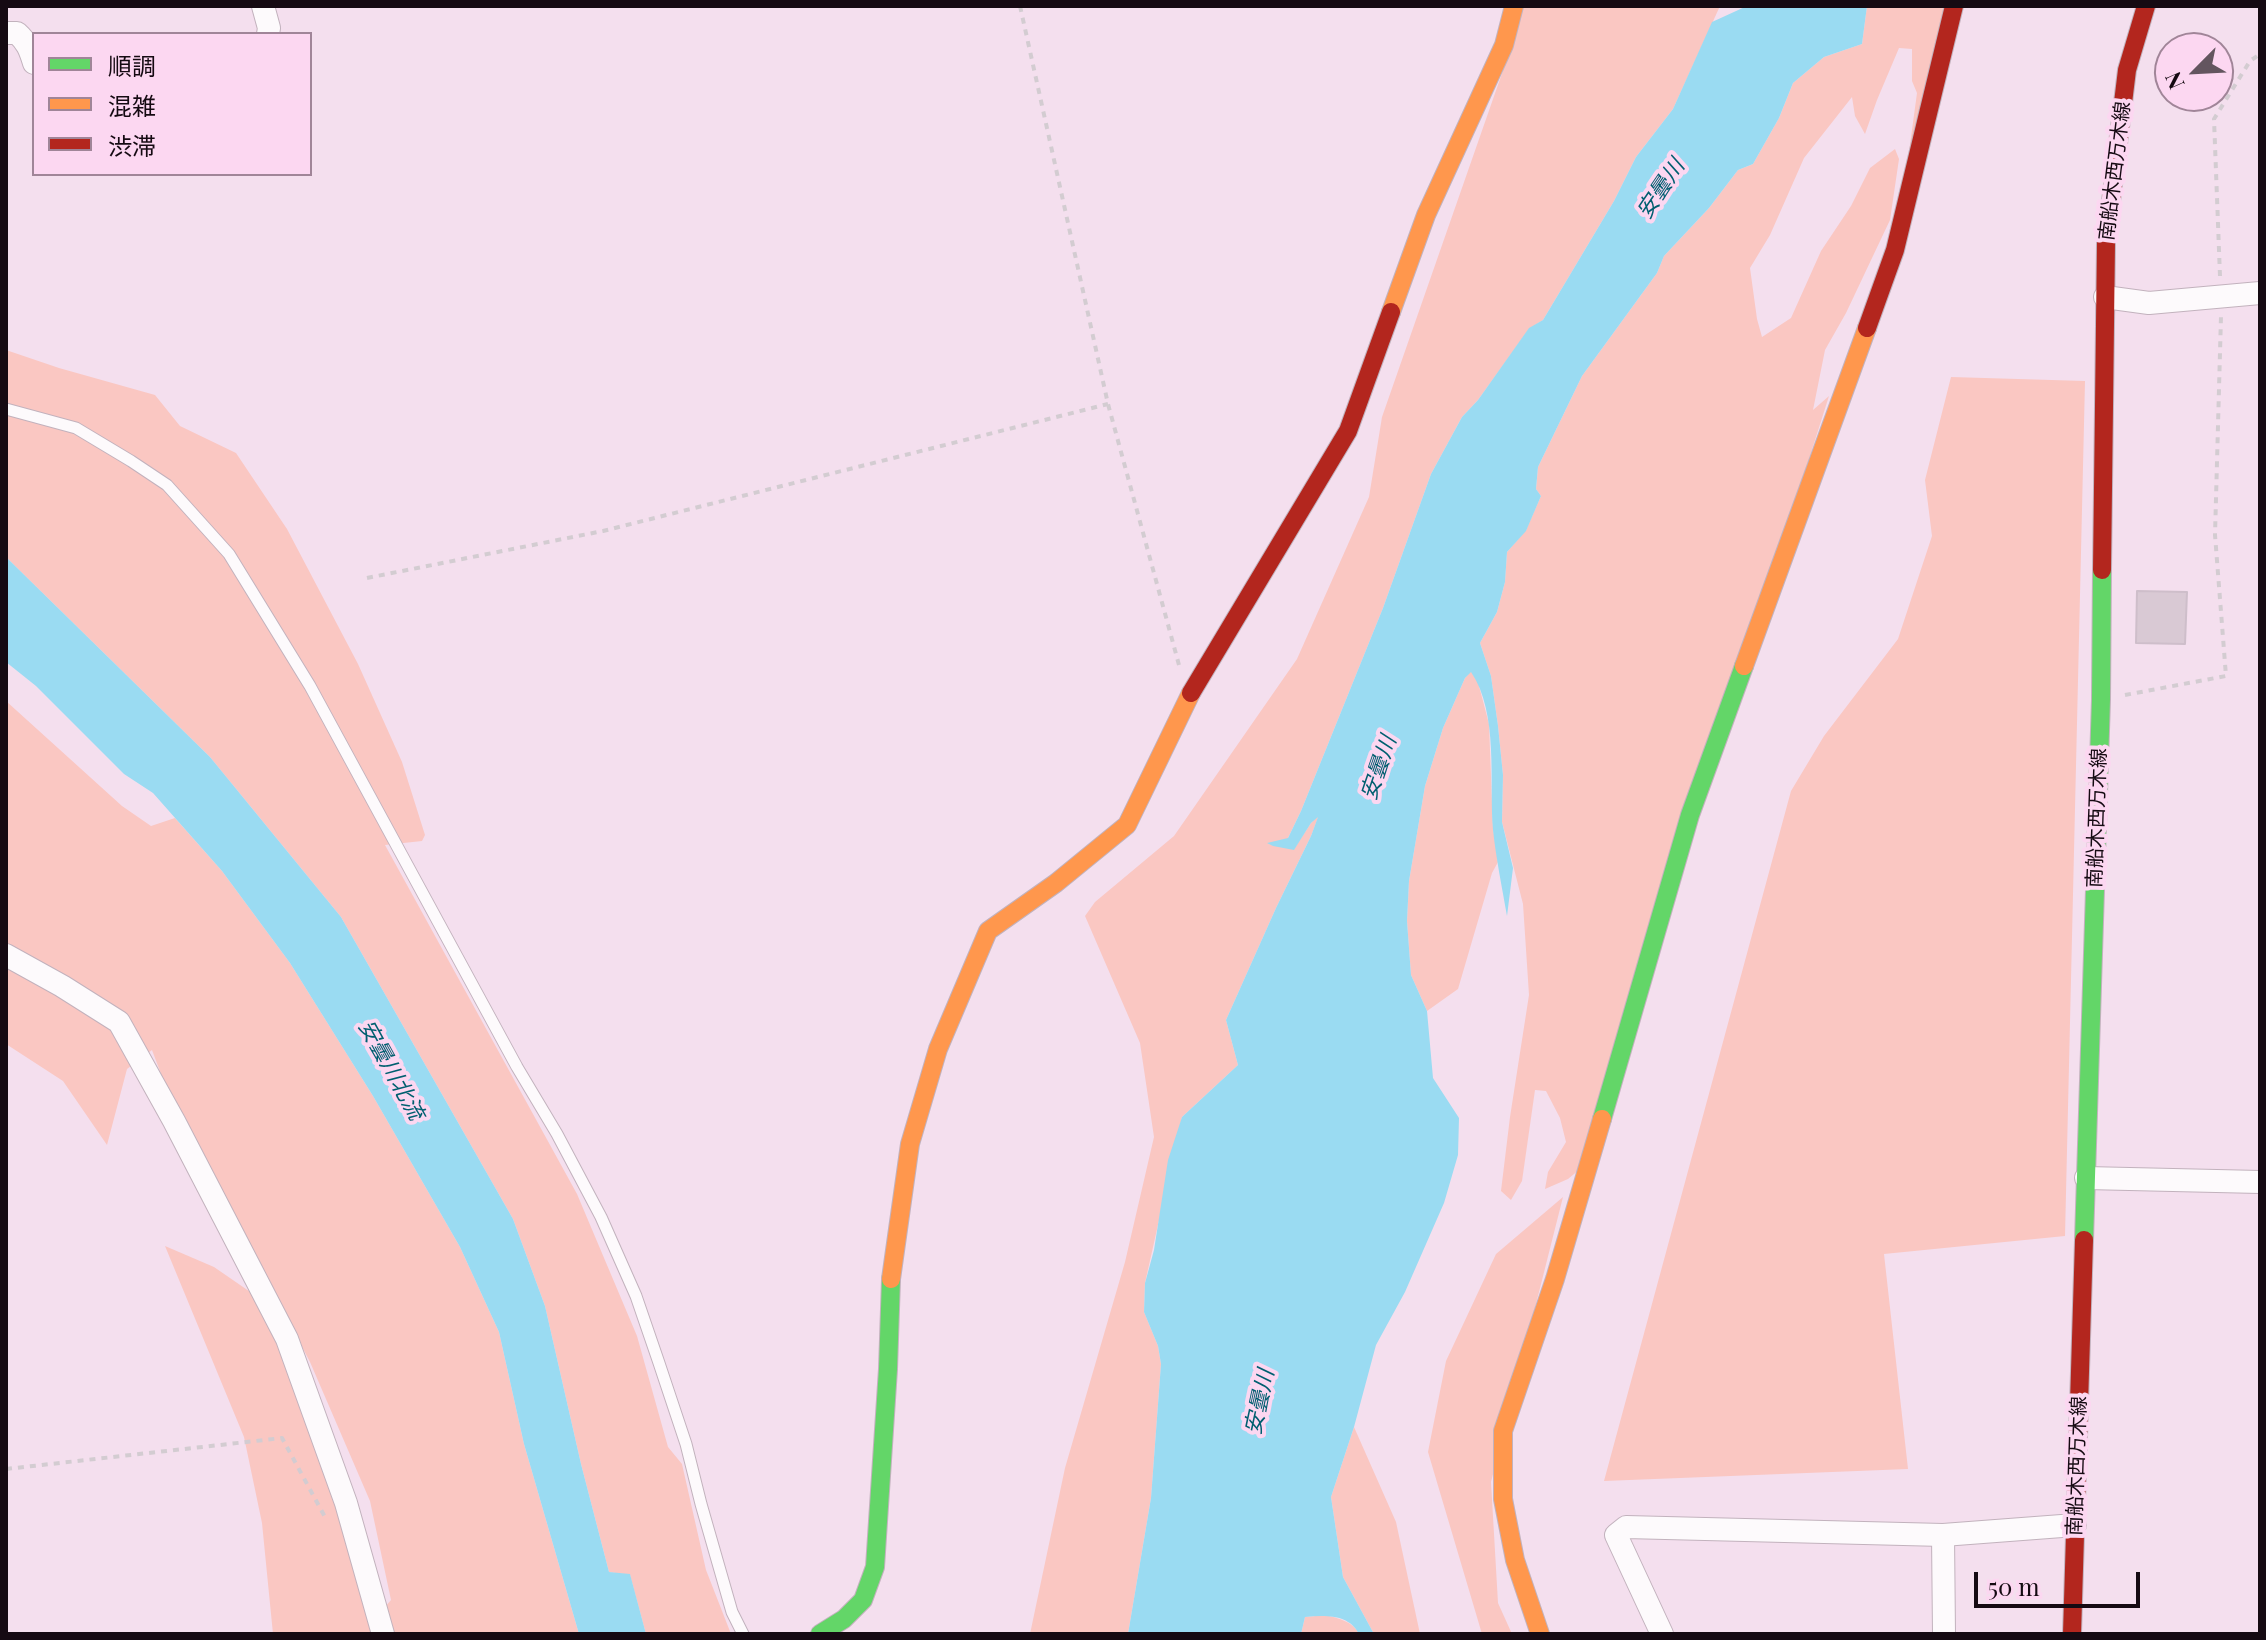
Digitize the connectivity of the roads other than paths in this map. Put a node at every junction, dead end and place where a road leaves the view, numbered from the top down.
1 (263, 6) edge
2 (1514, 6) edge
3 (1954, 6) edge
4 (2146, 6) edge
5 (268, 32) edge
6 (6, 33) edge
7 (32, 57) edge
8 (2260, 293) edge
9 (2105, 297) junction
10 (6, 409) edge
11 (6, 955) edge
12 (2086, 1178) junction
13 (2260, 1182) edge
14 (2075, 1525) junction
15 (1943, 1535) junction
16 (383, 1634) edge
17 (743, 1634) edge
18 (820, 1634) edge
19 (1540, 1634) edge
20 (1662, 1634) edge
21 (1944, 1634) edge
22 (2072, 1634) edge

1 - 5 street
2 - 18 street
3 - 19 street
4 - 9 street, 南船木西万木線
6 - 7 street
8 - 9 street
9 - 12 street, 南船木西万木線
10 - 17 lane
11 - 16 street
12 - 13 street
12 - 14 street, 南船木西万木線
14 - 15 street
14 - 22 street, 南船木西万木線
15 - 20 street
15 - 21 street

